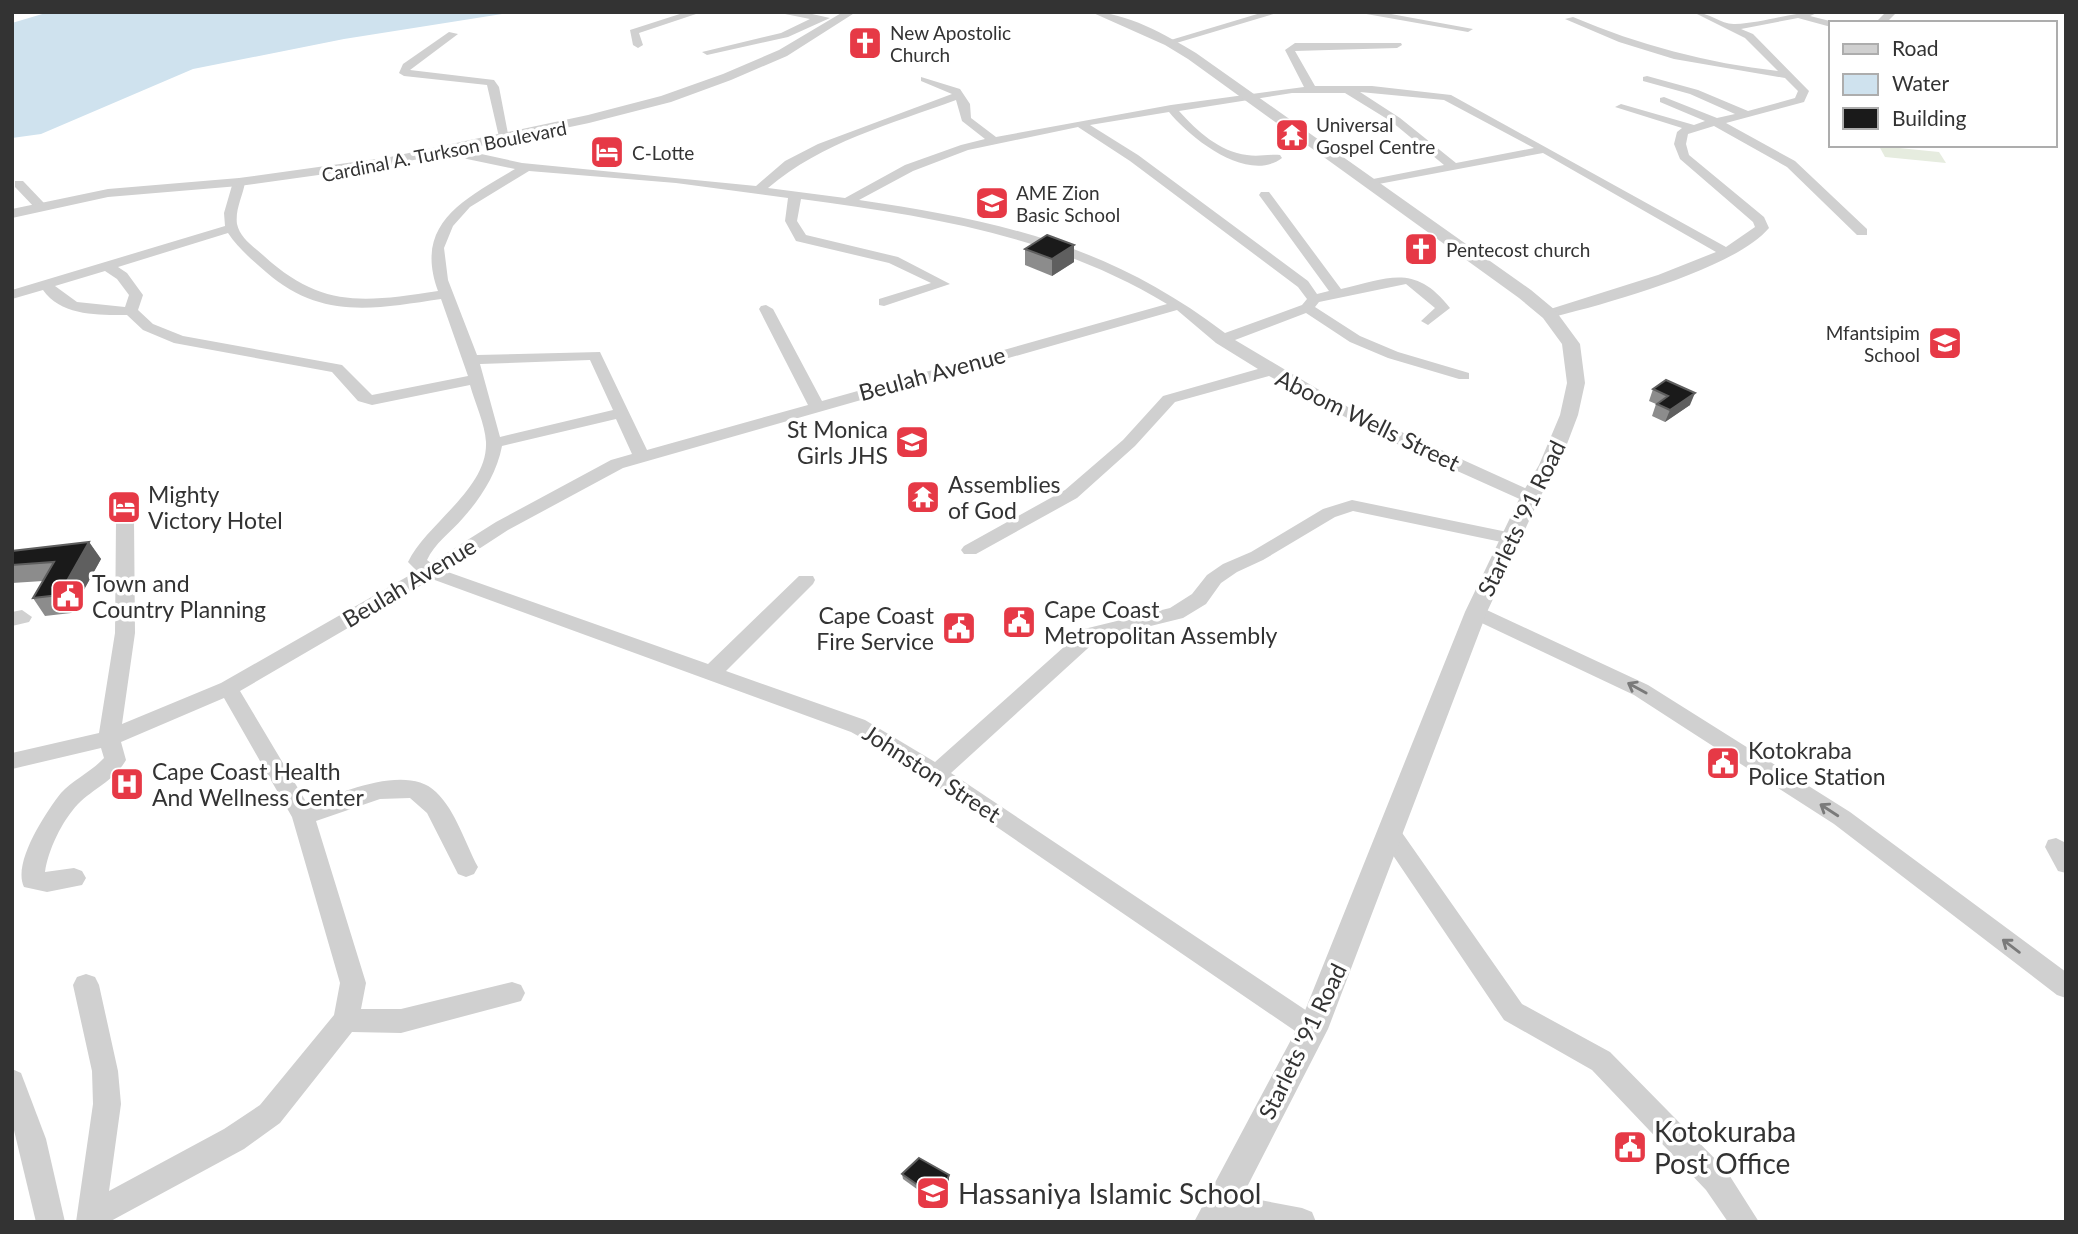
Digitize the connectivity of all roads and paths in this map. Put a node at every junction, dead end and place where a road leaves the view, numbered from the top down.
1 (697, 12) edge
2 (780, 12) edge
3 (851, 12) edge
4 (864, 12) edge
5 (1096, 12) edge
6 (1251, 12) edge
7 (1360, 12) edge
8 (1698, 12) edge
9 (1814, 12) edge
10 (1269, 14) edge
11 (1801, 16) junction
12 (820, 18) junction
13 (1570, 19) dead end
14 (836, 20) junction
15 (1829, 23) edge
16 (1735, 27) junction
17 (1468, 29) dead end
18 (453, 34) dead end
19 (1169, 42) junction
20 (638, 45) dead end
21 (1397, 45) dead end
22 (708, 52) dead end
23 (1790, 75) junction
24 (925, 79) dead end
25 (1647, 79) dead end
26 (1311, 89) junction
27 (1347, 89) junction
28 (959, 95) junction
29 (1252, 96) junction
30 (1664, 100) dead end
31 (1621, 107) dead end
32 (1171, 108) junction
33 (1747, 115) junction
34 (1714, 121) junction
35 (1080, 123) junction
36 (1693, 128) junction
37 (505, 138) junction
38 (993, 140) junction
39 (1545, 149) junction
40 (456, 151) junction
41 (1276, 158) dead end
42 (528, 167) junction
43 (1454, 167) junction
44 (245, 181) junction
45 (1372, 183) junction
46 (19, 184) dead end
47 (758, 190) junction
48 (795, 195) junction
49 (1265, 195) dead end
50 (846, 202) junction
51 (40, 206) junction
52 (12, 214) edge
53 (231, 228) junction
54 (1862, 232) dead end
55 (1726, 253) junction
56 (107, 266) junction
57 (46, 284) junction
58 (1337, 293) junction
59 (446, 294) junction
60 (12, 295) edge
61 (884, 302) dead end
62 (1311, 303) junction
63 (1179, 305) junction
64 (766, 309) dead end
65 (131, 311) junction
66 (1549, 314) junction
67 (1428, 321) dead end
68 (1221, 340) junction
69 (471, 360) junction
70 (1268, 371) junction
71 (1464, 376) dead end
72 (477, 379) junction
73 (816, 405) junction
74 (622, 413) junction
75 (494, 443) junction
76 (641, 455) junction
77 (1530, 497) junction
78 (125, 520) dead end
79 (1511, 538) junction
80 (970, 550) dead end
81 (430, 572) junction
82 (806, 580) dead end
83 (1476, 612) junction
84 (712, 672) junction
85 (228, 688) junction
86 (109, 738) junction
87 (12, 761) edge
88 (935, 775) junction
89 (303, 816) junction
90 (1390, 833) junction
91 (466, 867) dead end
92 (74, 878) dead end
93 (86, 985) dead end
94 (2066, 987) edge
95 (512, 993) dead end
96 (346, 1020) junction
97 (1313, 1029) junction
98 (12, 1082) edge
99 (1215, 1214) edge
100 (90, 1219) edge
101 (51, 1222) edge
102 (1302, 1222) edge
103 (1745, 1222) edge

1 - 20 street
2 - 12 street
3 - 14 street, Cardinal A. Turkson Boulevard
4 - 40 street, Cardinal A. Turkson Boulevard
5 - 19 street, Starlets '91 Road
6 - 10 street
7 - 17 street
8 - 16 street
9 - 11 street
10 - 19 street
11 - 15 street
11 - 16 street
12 - 14 street
12 - 22 street
13 - 23 street
14 - 37 street, Cardinal A. Turkson Boulevard
16 - 23 street
18 - 37 street
19 - 29 street, Starlets '91 Road
21 - 26 street
23 - 33 street
24 - 28 street
25 - 33 street
26 - 27 street
26 - 29 street
27 - 39 street
27 - 43 street
28 - 38 street
28 - 47 street
29 - 32 street
29 - 45 street, Starlets '91 Road
30 - 34 street
31 - 36 street
32 - 35 street
32 - 41 street
33 - 34 street
34 - 36 street
34 - 54 street
35 - 38 street
35 - 62 street
36 - 55 street
37 - 40 street, Cardinal A. Turkson Boulevard
38 - 50 street
39 - 43 street
39 - 55 street
40 - 42 street
40 - 44 street, Cardinal A. Turkson Boulevard
42 - 47 street
42 - 59 street
43 - 45 street
44 - 51 street
44 - 53 street
45 - 66 street, Starlets '91 Road
46 - 51 street
47 - 48 street
48 - 50 street
48 - 61 street
49 - 58 street
50 - 63 street
51 - 52 street
53 - 56 street
53 - 59 street
55 - 66 street
56 - 57 street
56 - 65 street
57 - 60 street
57 - 65 street
58 - 62 street
58 - 67 street
59 - 69 street
62 - 68 street
62 - 71 street
63 - 68 street, Aboom Wells Street
63 - 73 street, Beulah Avenue
64 - 73 street
65 - 72 street
66 - 77 street, Starlets '91 Road
68 - 70 street, Aboom Wells Street
69 - 72 street
69 - 74 street
70 - 77 street, Aboom Wells Street
70 - 80 street
72 - 75 street
73 - 76 street, Beulah Avenue
74 - 75 street
74 - 76 street
75 - 81 street
76 - 81 street, Beulah Avenue
77 - 79 street, Starlets '91 Road
78 - 86 street
79 - 83 street, Starlets '91 Road
79 - 88 street
81 - 84 street, Johnston Street
81 - 85 street, Beulah Avenue
82 - 84 street
83 - 90 street, Starlets '91 Road
94 -> 83 street
84 - 88 street, Johnston Street
85 - 86 street, Beulah Avenue
85 - 89 street
86 - 87 street, Beulah Avenue
86 - 92 street
88 - 97 street, Johnston Street
89 - 91 street
89 - 96 street
90 - 97 street, Starlets '91 Road
90 - 103 street
93 - 100 street
95 - 96 street
96 - 100 street
97 - 99 street, Starlets '91 Road
98 - 101 street
99 - 102 street

